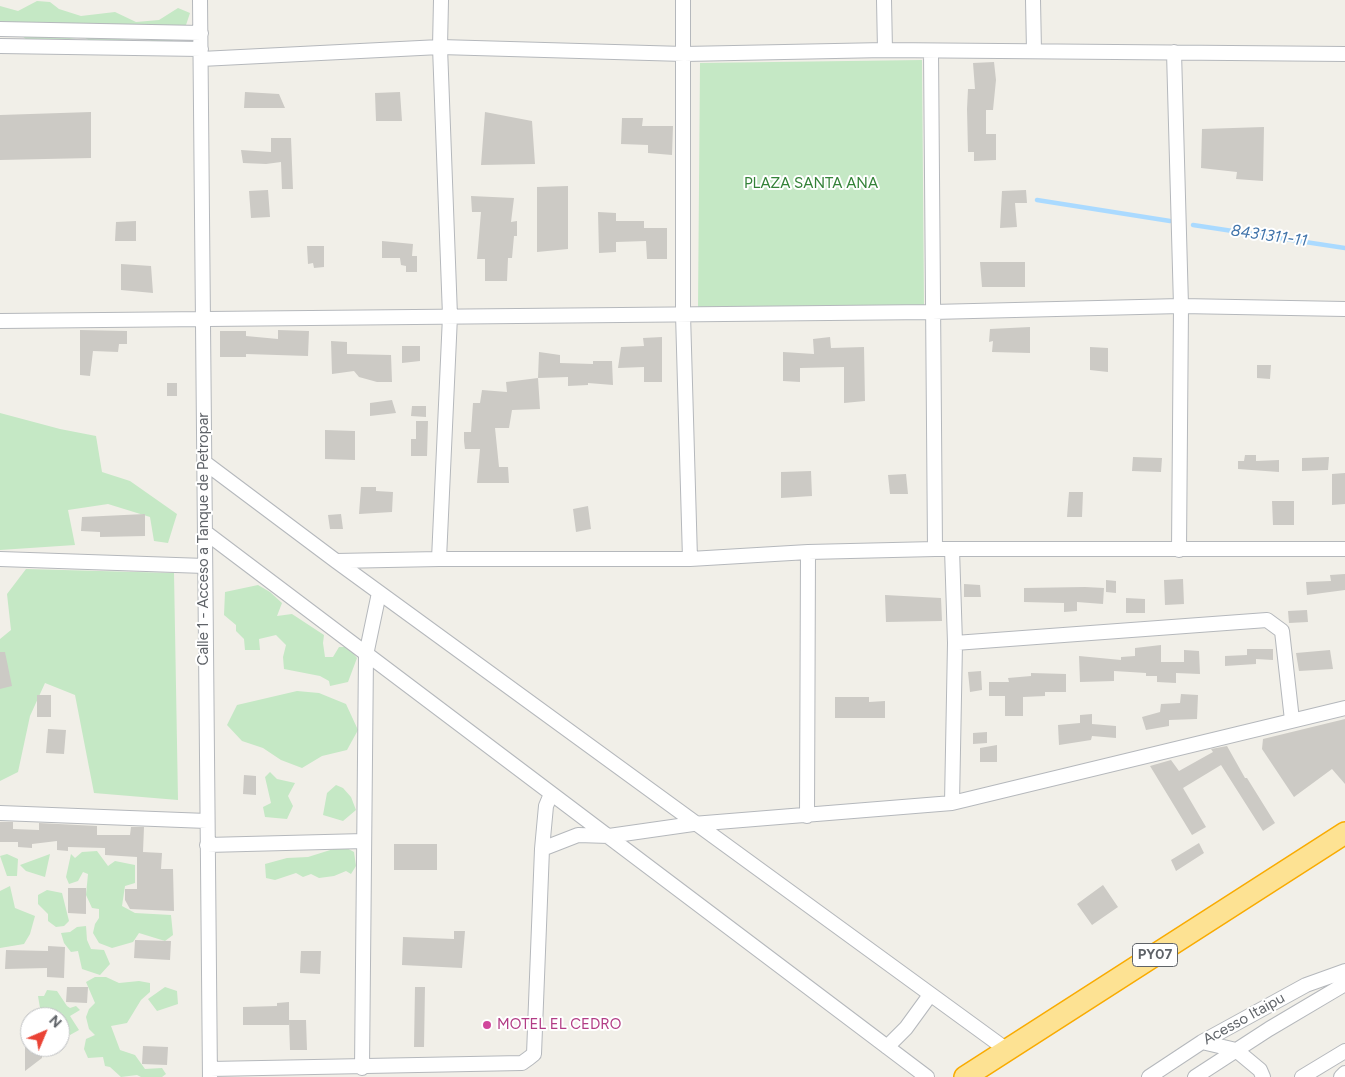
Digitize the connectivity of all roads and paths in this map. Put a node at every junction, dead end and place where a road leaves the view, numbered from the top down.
1 (200, 0) edge
2 (441, 0) edge
3 (682, 0) edge
4 (884, 0) edge
5 (1033, 0) edge
6 (0, 30) edge
7 (201, 33) junction
8 (0, 46) edge
9 (440, 48) junction
10 (885, 50) junction
11 (931, 51) junction
12 (1034, 51) junction
13 (1174, 52) junction
14 (201, 54) junction
15 (684, 54) junction
16 (1345, 54) edge
17 (1181, 306) junction
18 (1345, 309) edge
19 (932, 312) junction
20 (684, 314) junction
21 (450, 316) junction
22 (203, 318) junction
23 (0, 321) edge
24 (204, 462) junction
25 (204, 532) junction
26 (935, 549) junction
27 (952, 549) junction
28 (1345, 549) edge
29 (1179, 550) junction
30 (808, 552) junction
31 (0, 559) edge
32 (439, 559) junction
33 (690, 560) junction
34 (336, 562) junction
35 (205, 566) junction
36 (379, 593) junction
37 (955, 643) junction
38 (366, 655) junction
39 (1345, 708) edge
40 (1292, 720) junction
41 (551, 794) junction
42 (952, 803) junction
43 (0, 813) edge
44 (807, 816) junction
45 (207, 821) junction
46 (693, 824) junction
47 (1345, 833) edge
48 (609, 836) junction
49 (364, 841) junction
50 (207, 845) junction
51 (542, 849) junction
52 (1345, 971) edge
53 (1345, 984) edge
54 (930, 995) junction
55 (1202, 1042) junction
56 (887, 1047) junction
57 (1007, 1050) junction
58 (1236, 1050) junction
59 (1345, 1051) edge
60 (362, 1068) junction
61 (210, 1073) edge
62 (1345, 1073) edge
63 (927, 1077) edge
64 (965, 1077) edge
65 (1149, 1077) edge
66 (1195, 1077) edge
67 (1263, 1077) edge
68 (1302, 1077) edge
69 (1341, 1077) edge

1 - 7 street, Calle 1 - Acceso a Tanque de Petropar
2 - 9 street
3 - 15 street
4 - 10 street
5 - 12 street
6 - 7 street
7 - 14 street, Calle 1 - Acceso a Tanque de Petropar
8 - 14 street
9 - 14 street
9 - 15 street
9 - 21 street
10 - 11 street
10 - 15 street
11 - 12 street
11 - 19 street
12 - 13 street
13 - 16 street
13 - 17 street
14 - 22 street, Calle 1 - Acceso a Tanque de Petropar
15 - 20 street
17 - 18 street
17 - 19 street
17 - 29 street
19 - 20 street
19 - 26 street
20 - 21 street
20 - 33 street
21 - 22 street
21 - 32 street
22 - 23 street
22 - 24 street, Calle 1 - Acceso a Tanque de Petropar
24 - 25 street, Calle 1 - Acceso a Tanque de Petropar
24 - 34 street
25 - 35 street, Calle 1 - Acceso a Tanque de Petropar
25 - 38 street
26 - 27 street
26 - 30 street
27 - 29 street
27 - 37 street
28 - 29 street
30 - 33 street
30 - 44 street
31 - 35 street
32 - 33 street
32 - 34 street
34 - 36 street
35 - 45 street, Calle 1 - Acceso a Tanque de Petropar
36 - 38 street
36 - 46 street
37 - 40 street
37 - 42 street
38 - 41 street
38 - 49 street
39 - 40 street
40 - 42 street
41 - 48 street
41 - 51 street
42 - 44 street
43 - 45 street
44 - 46 street
45 - 50 street, Calle 1 - Acceso a Tanque de Petropar
46 - 48 street
46 - 54 street
47 - 57 highway, PY07
48 - 51 street
48 - 56 street
49 - 50 street
49 - 60 street
50 - 61 street, Calle 1 - Acceso a Tanque de Petropar
51 - 60 street
52 - 55 street, Acesso Itaipu
53 - 58 street
54 - 56 street
54 - 57 street
55 - 58 street
55 - 65 street, Acesso Itaipu
56 - 63 street
57 - 64 highway, PY07
58 - 66 street
58 - 67 street
59 - 68 street
60 - 61 street
62 - 69 street

